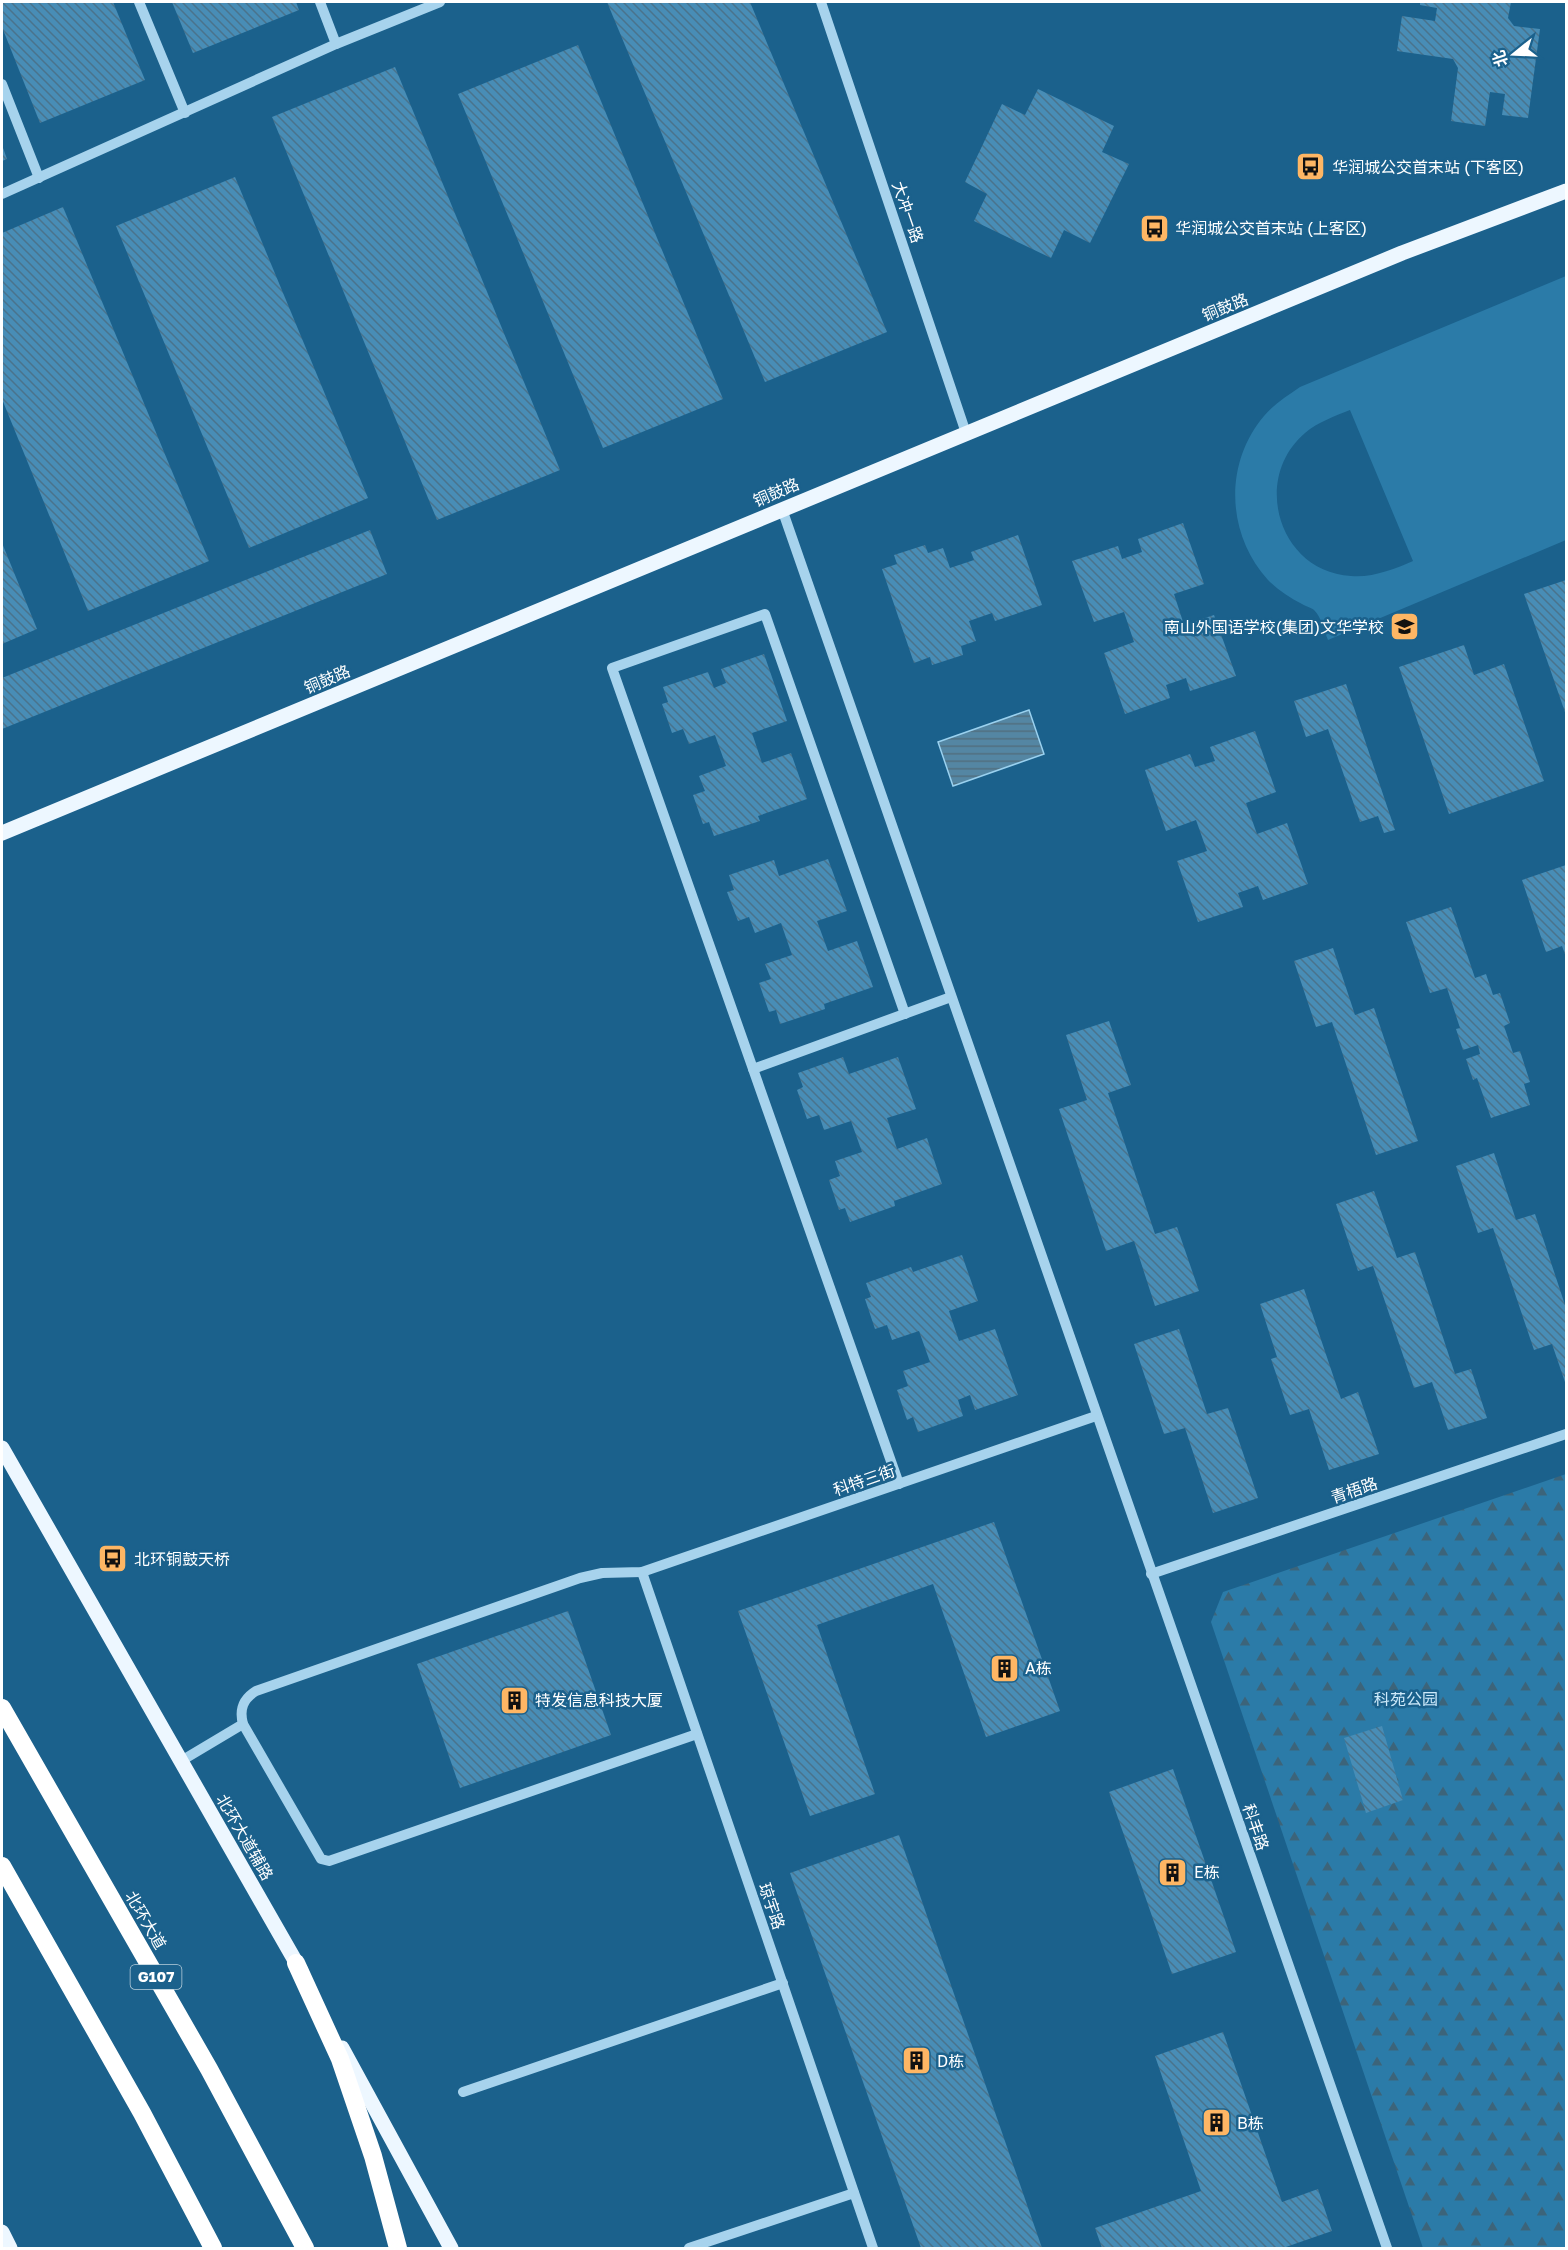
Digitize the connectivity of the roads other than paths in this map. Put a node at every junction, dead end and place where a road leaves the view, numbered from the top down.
1 (140, 2) edge
2 (320, 2) edge
3 (440, 2) edge
4 (821, 2) edge
5 (336, 44) junction
6 (2, 84) edge
7 (185, 113) junction
8 (39, 178) junction
9 (1566, 191) edge
10 (2, 194) edge
11 (966, 433) junction
12 (782, 509) junction
13 (2, 833) edge
14 (951, 997) junction
15 (905, 1014) junction
16 (753, 1069) junction
17 (1096, 1416) junction
18 (1566, 1434) edge
19 (2, 1448) edge
20 (899, 1484) junction
21 (642, 1572) junction
22 (1151, 1574) junction
23 (2, 1708) edge
24 (243, 1724) junction
25 (697, 1734) junction
26 (181, 1761) junction
27 (2, 1866) edge
28 (296, 1963) junction
29 (783, 1983) junction
30 (463, 2092) dead end
31 (854, 2193) junction
32 (2, 2232) edge
33 (10, 2248) edge
34 (213, 2248) edge
35 (305, 2248) edge
36 (398, 2248) edge
37 (451, 2248) edge
38 (689, 2248) edge
39 (873, 2248) edge
40 (1387, 2248) edge

1 - 7 street
2 - 5 street
3 - 5 street
4 - 11 street, 大冲一路
5 - 7 street
6 - 8 street
7 - 8 street
8 - 10 street
9 - 11 main road, 铜鼓路
11 - 12 main road, 铜鼓路
12 - 13 main road, 铜鼓路
12 - 14 street, 科丰路
14 - 15 street
14 - 17 street, 科丰路
15 - 16 street
15 - 16 street
16 - 20 street
17 - 20 street, 科特三街
17 - 22 street, 科丰路
18 - 22 street, 青梧路
19 - 26 main road, 北环大道辅路
20 - 21 street, 科特三街
21 - 24 street, 科特三街
21 - 25 street, 琼宇路
22 - 40 street, 科丰路
23 - 35 highway, 北环大道 / G107
24 - 25 street
24 - 26 street
25 - 29 street, 琼宇路
26 - 28 main road, 北环大道辅路
27 - 34 highway
28 - 36 highway
28 - 37 main road, 北环大道辅路
29 - 30 street
29 - 31 street, 琼宇路
31 - 38 street
31 - 39 street, 琼宇路
32 - 33 main road

